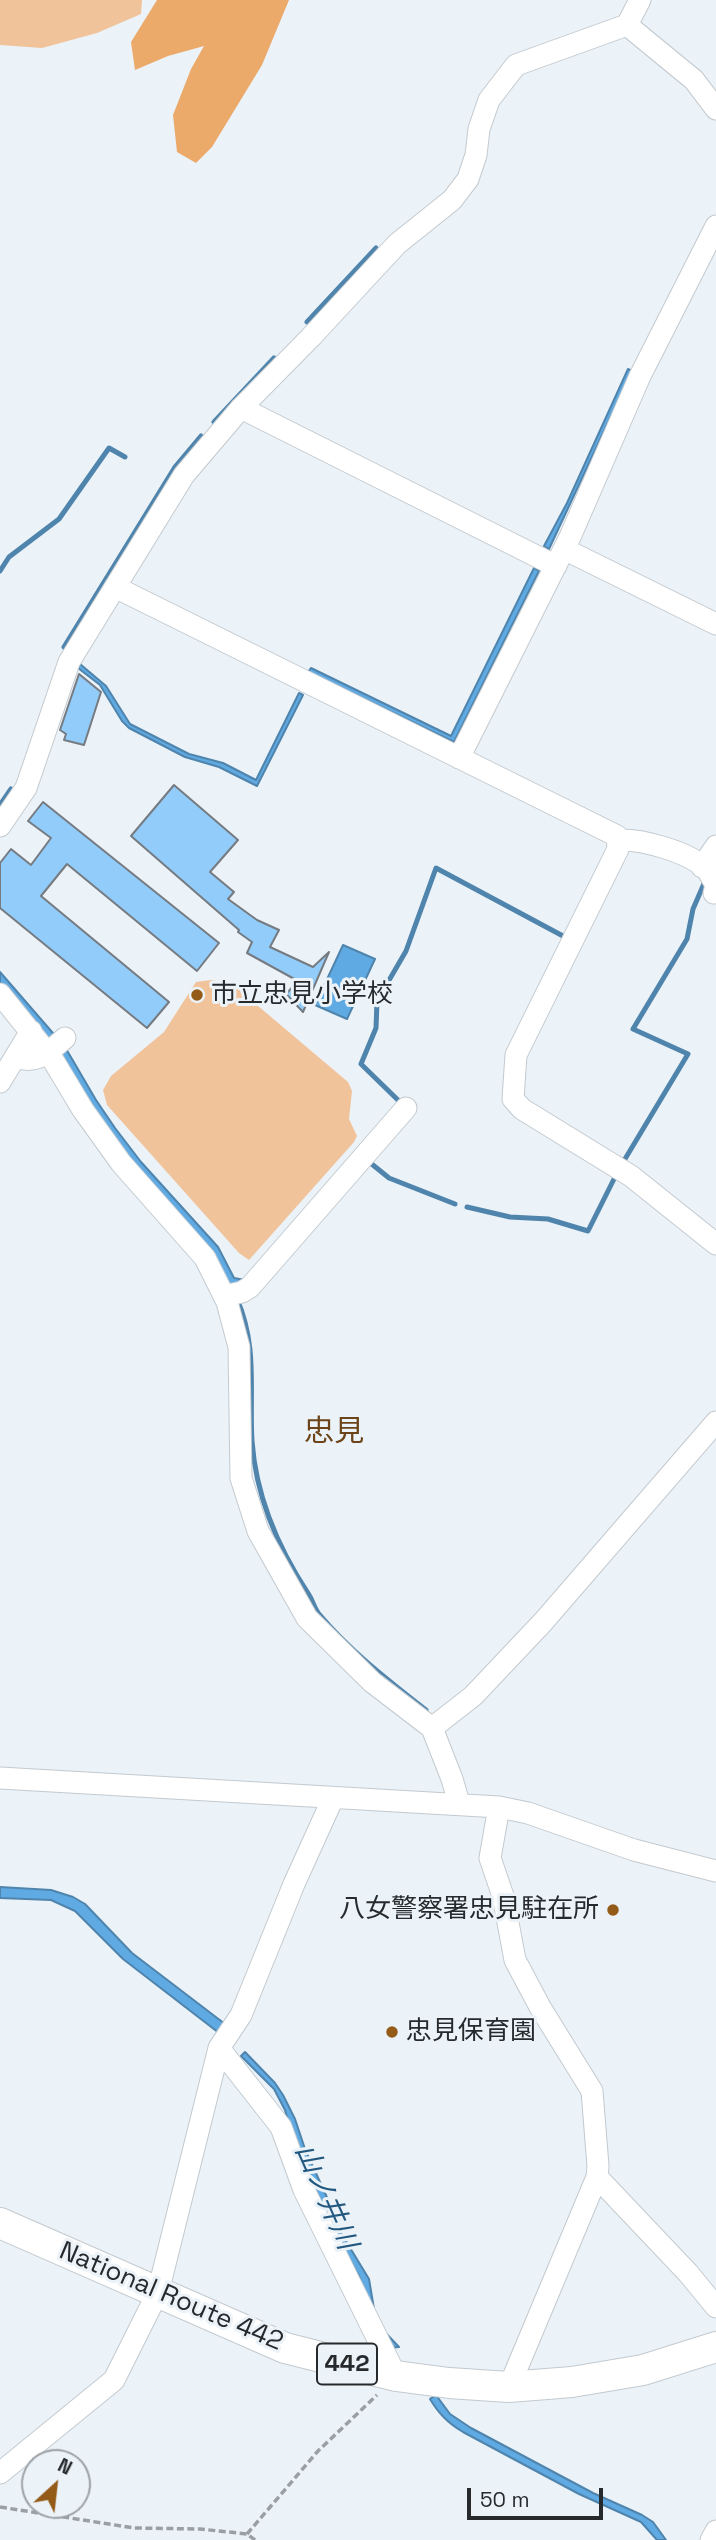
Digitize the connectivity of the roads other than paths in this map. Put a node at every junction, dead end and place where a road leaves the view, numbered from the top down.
1 (640, 0) edge
2 (626, 25) junction
3 (716, 108) edge
4 (716, 226) edge
5 (241, 408) junction
6 (560, 557) junction
7 (115, 587) junction
8 (716, 624) edge
9 (459, 758) junction
10 (0, 826) edge
11 (618, 841) junction
12 (716, 846) edge
13 (702, 867) junction
14 (714, 893) dead end
15 (0, 994) edge
16 (31, 1031) junction
17 (55, 1046) junction
18 (15, 1057) junction
19 (0, 1082) edge
20 (406, 1108) dead end
21 (716, 1244) edge
22 (224, 1296) junction
23 (716, 1423) edge
24 (432, 1728) junction
25 (0, 1778) edge
26 (333, 1798) junction
27 (459, 1803) junction
28 (499, 1807) junction
29 (716, 1871) edge
30 (219, 2048) junction
31 (597, 2177) junction
32 (0, 2223) edge
33 (158, 2292) junction
34 (716, 2307) edge
35 (716, 2347) edge
36 (396, 2376) junction
37 (509, 2388) junction
38 (0, 2473) edge
39 (716, 2530) edge
40 (711, 2540) edge

1 - 2 street
2 - 3 street
2 - 5 street
4 - 6 street
5 - 6 street
5 - 7 street
6 - 8 street
6 - 9 street
7 - 9 street
7 - 10 street
9 - 11 street
11 - 13 street
11 - 21 street
12 - 13 street
13 - 14 street
15 - 16 street
16 - 17 street
16 - 18 street
17 - 18 street
17 - 22 street
18 - 19 street
20 - 22 street
22 - 24 street
23 - 24 street
24 - 27 street
25 - 26 street
26 - 27 street
26 - 30 street
27 - 28 street
28 - 29 street
28 - 31 street
30 - 33 street
30 - 36 street
31 - 34 street
31 - 37 street
32 - 33 highway, National Route 442 / 442
33 - 36 highway, National Route 442 / 442
33 - 38 street
35 - 37 highway, National Route 442 / 442
36 - 37 highway, National Route 442 / 442
39 - 40 street

